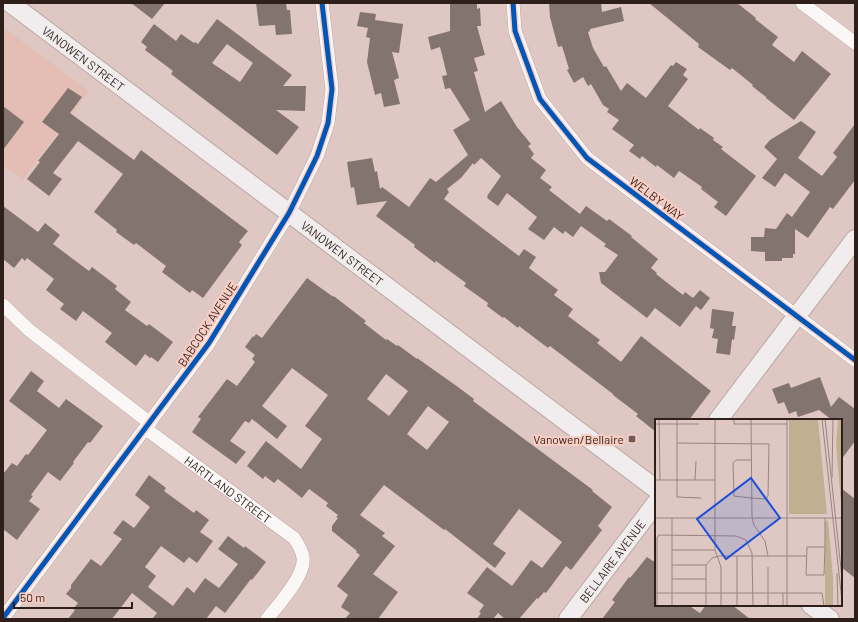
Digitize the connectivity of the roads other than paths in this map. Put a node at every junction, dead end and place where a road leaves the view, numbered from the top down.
1 (10, 3) edge
2 (322, 3) edge
3 (512, 3) edge
4 (802, 3) edge
5 (855, 42) edge
6 (289, 213) junction
7 (855, 239) edge
8 (3, 305) edge
9 (797, 316) junction
10 (855, 360) edge
11 (719, 419) edge
12 (148, 426) junction
13 (655, 488) edge
14 (655, 504) edge
15 (812, 606) edge
16 (3, 618) edge
17 (267, 619) edge
18 (568, 619) edge
19 (830, 619) edge

1 - 6 main road, VANOWEN STREET
2 - 6 street, BABCOCK AVENUE
3 - 9 street, WELBY WAY
4 - 5 street
6 - 12 street, BABCOCK AVENUE
6 - 13 main road, VANOWEN STREET
7 - 9 main road
8 - 12 street, HARTLAND STREET
9 - 10 street, WELBY WAY
9 - 11 main road
12 - 16 street, BABCOCK AVENUE
12 - 17 street, HARTLAND STREET
14 - 18 main road, BELLAIRE AVENUE
15 - 19 main road

